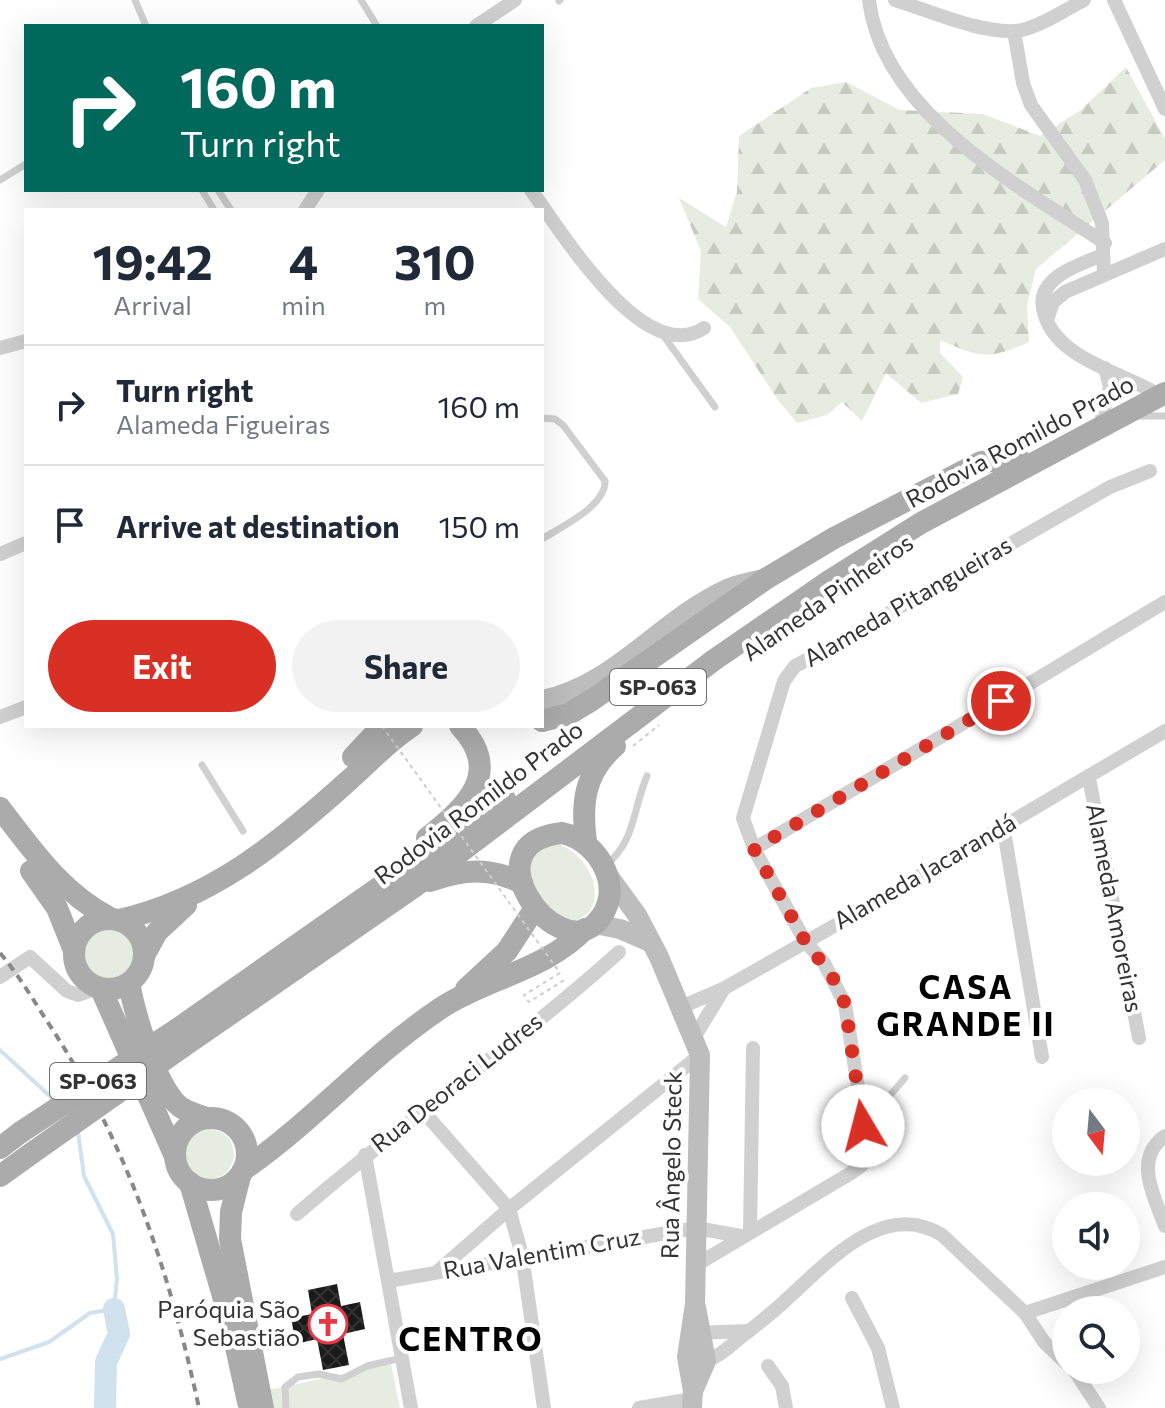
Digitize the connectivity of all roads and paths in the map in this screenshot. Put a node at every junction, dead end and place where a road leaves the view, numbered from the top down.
1 (135, 0) edge
2 (361, 0) edge
3 (515, 0) edge
4 (869, 0) edge
5 (895, 0) edge
6 (1084, 0) edge
7 (1114, 0) edge
8 (145, 24) edge
9 (376, 24) edge
10 (479, 24) edge
11 (1014, 31) junction
12 (1165, 109) edge
13 (24, 165) edge
14 (0, 180) edge
15 (533, 192) edge
16 (1104, 249) junction
17 (1165, 249) edge
18 (1104, 274) junction
19 (1046, 324) junction
20 (704, 328) dead end
21 (663, 335) junction
22 (24, 342) edge
23 (0, 348) edge
24 (1105, 368) junction
25 (1161, 390) edge
26 (715, 407) dead end
27 (1102, 415) junction
28 (1165, 416) edge
29 (544, 418) edge
30 (1056, 448) junction
31 (1019, 459) junction
32 (1150, 471) dead end
33 (544, 538) edge
34 (24, 544) edge
35 (0, 554) edge
36 (767, 578) junction
37 (1165, 602) edge
38 (714, 660) junction
39 (544, 699) edge
40 (24, 708) edge
41 (0, 717) edge
42 (544, 720) edge
43 (664, 721) dead end
44 (380, 728) edge
45 (383, 728) edge
46 (409, 728) edge
47 (462, 728) edge
48 (1165, 731) edge
49 (630, 749) dead end
50 (202, 765) dead end
51 (647, 776) dead end
52 (1089, 778) junction
53 (0, 808) edge
54 (306, 818) junction
55 (1003, 825) junction
56 (243, 831) dead end
57 (0, 832) edge
58 (586, 842) junction
59 (754, 849) junction
60 (606, 870) junction
61 (408, 879) junction
62 (522, 883) junction
63 (201, 891) junction
64 (535, 908) junction
65 (114, 919) junction
66 (590, 926) junction
67 (805, 941) junction
68 (650, 942) junction
69 (73, 948) junction
70 (619, 952) dead end
71 (145, 954) junction
72 (0, 977) edge
73 (569, 977) dead end
74 (129, 983) junction
75 (100, 988) junction
76 (723, 989) junction
77 (453, 1000) junction
78 (681, 1007) junction
79 (1139, 1038) dead end
80 (178, 1039) junction
81 (697, 1046) junction
82 (753, 1048) dead end
83 (1042, 1057) dead end
84 (905, 1078) dead end
85 (422, 1110) junction
86 (207, 1118) junction
87 (863, 1126) junction
88 (295, 1129) junction
89 (238, 1130) junction
90 (1165, 1136) edge
91 (9, 1140) edge
92 (174, 1154) junction
93 (365, 1155) junction
94 (242, 1173) junction
95 (0, 1176) edge
96 (190, 1183) junction
97 (509, 1209) junction
98 (297, 1214) dead end
99 (1165, 1226) edge
100 (696, 1228) junction
101 (746, 1234) junction
102 (522, 1255) junction
103 (696, 1265) junction
104 (1165, 1267) edge
105 (436, 1273) junction
106 (388, 1281) junction
107 (852, 1298) dead end
108 (1025, 1313) junction
109 (749, 1330) junction
110 (696, 1333) junction
111 (439, 1345) dead end
112 (1052, 1350) edge
113 (401, 1355) junction
114 (696, 1359) junction
115 (768, 1366) dead end
116 (1083, 1384) edge
117 (692, 1399) edge
118 (249, 1408) edge
119 (263, 1408) edge
120 (286, 1408) edge
121 (411, 1408) edge
122 (544, 1408) edge
123 (639, 1408) edge
124 (786, 1408) edge
125 (893, 1408) edge
126 (1099, 1408) edge

1 - 8 lane
2 - 9 lane
3 - 10 street
4 - 16 street
5 - 11 street
6 - 11 street
7 - 12 street
11 - 16 street
13 - 14 lane
15 - 21 street
16 - 18 street
16 - 19 street
17 - 18 street
18 - 19 street
19 - 24 street
20 - 21 street
21 - 26 lane
22 - 23 street
24 - 25 street
24 - 27 street
25 - 27 main road, Rodovia Romildo Prado / SP-063
25 - 30 main road, Rodovia Romildo Prado / SP-063
27 - 31 main road, Rodovia Romildo Prado / SP-063
28 - 30 lane
29 - 33 lane
30 - 38 main road, Rodovia Romildo Prado / SP-063
31 - 36 main road
31 - 61 main road, Rodovia Romildo Prado / SP-063
32 - 59 street, Alameda Pitangueiras
34 - 35 street
36 - 39 main road
36 - 42 main road
37 - 59 street
38 - 58 main road
38 - 61 main road, Rodovia Romildo Prado / SP-063
40 - 41 street
43 - 49 path
44 - 54 main road
45 - 73 path, bridge
46 - 54 main road
47 - 61 main road
48 - 52 street, Alameda Jacarandá
50 - 56 lane
51 - 60 lane
52 - 55 street, Alameda Jacarandá
52 - 79 street, Alameda Amoreiras
53 - 65 main road
54 - 63 main road
55 - 67 street, Alameda Jacarandá
55 - 83 street
57 - 69 main road
58 - 60 main road, Rua Ângelo Steck
58 - 62 main road
59 - 67 street
60 - 66 main road
60 - 68 main road, Rua Ângelo Steck
61 - 62 main road
61 - 80 main road, Rodovia Romildo Prado / SP-063
62 - 64 main road
63 - 65 main road
63 - 71 main road
64 - 66 main road
64 - 77 main road
65 - 69 main road
65 - 71 main road
66 - 68 main road
66 - 77 main road
67 - 76 street, Alameda Jacarandá
67 - 87 street
68 - 78 main road, Rua Ângelo Steck
69 - 75 main road
70 - 85 street, Rua Deoraci Ludres
71 - 74 main road
72 - 75 street
74 - 75 main road
74 - 86 main road
75 - 92 main road
76 - 78 street, Alameda Jacarandá
76 - 81 street
77 - 88 main road
78 - 81 main road, Rua Ângelo Steck
80 - 91 main road, Rodovia Romildo Prado / SP-063, bridge
80 - 95 main road, Rodovia Romildo Prado / SP-063, bridge
81 - 97 street
81 - 100 main road, Rua Ângelo Steck
82 - 101 street
84 - 87 lane
85 - 93 street, Rua Deoraci Ludres
85 - 97 street
86 - 89 main road
86 - 92 main road
87 - 101 street
88 - 89 main road
88 - 94 main road
89 - 94 main road
90 - 99 street
92 - 96 main road
93 - 98 street, Rua Deoraci Ludres
93 - 106 street
94 - 96 main road
94 - 119 main road
96 - 118 main road
97 - 102 street
97 - 105 street
100 - 101 street
100 - 102 street, Rua Valentim Cruz
100 - 103 main road, Rua Ângelo Steck
101 - 103 street
102 - 105 street, Rua Valentim Cruz
102 - 122 street
103 - 110 main road, Rua Ângelo Steck
104 - 108 street
105 - 106 street, Rua Valentim Cruz
106 - 113 street
107 - 125 street
108 - 109 street
108 - 112 street
109 - 110 street
109 - 114 street
110 - 114 main road, Rua Ângelo Steck
111 - 113 lane
113 - 120 lane
113 - 121 street
114 - 117 main road, Rua Ângelo Steck
115 - 124 street
116 - 126 street
117 - 123 street

